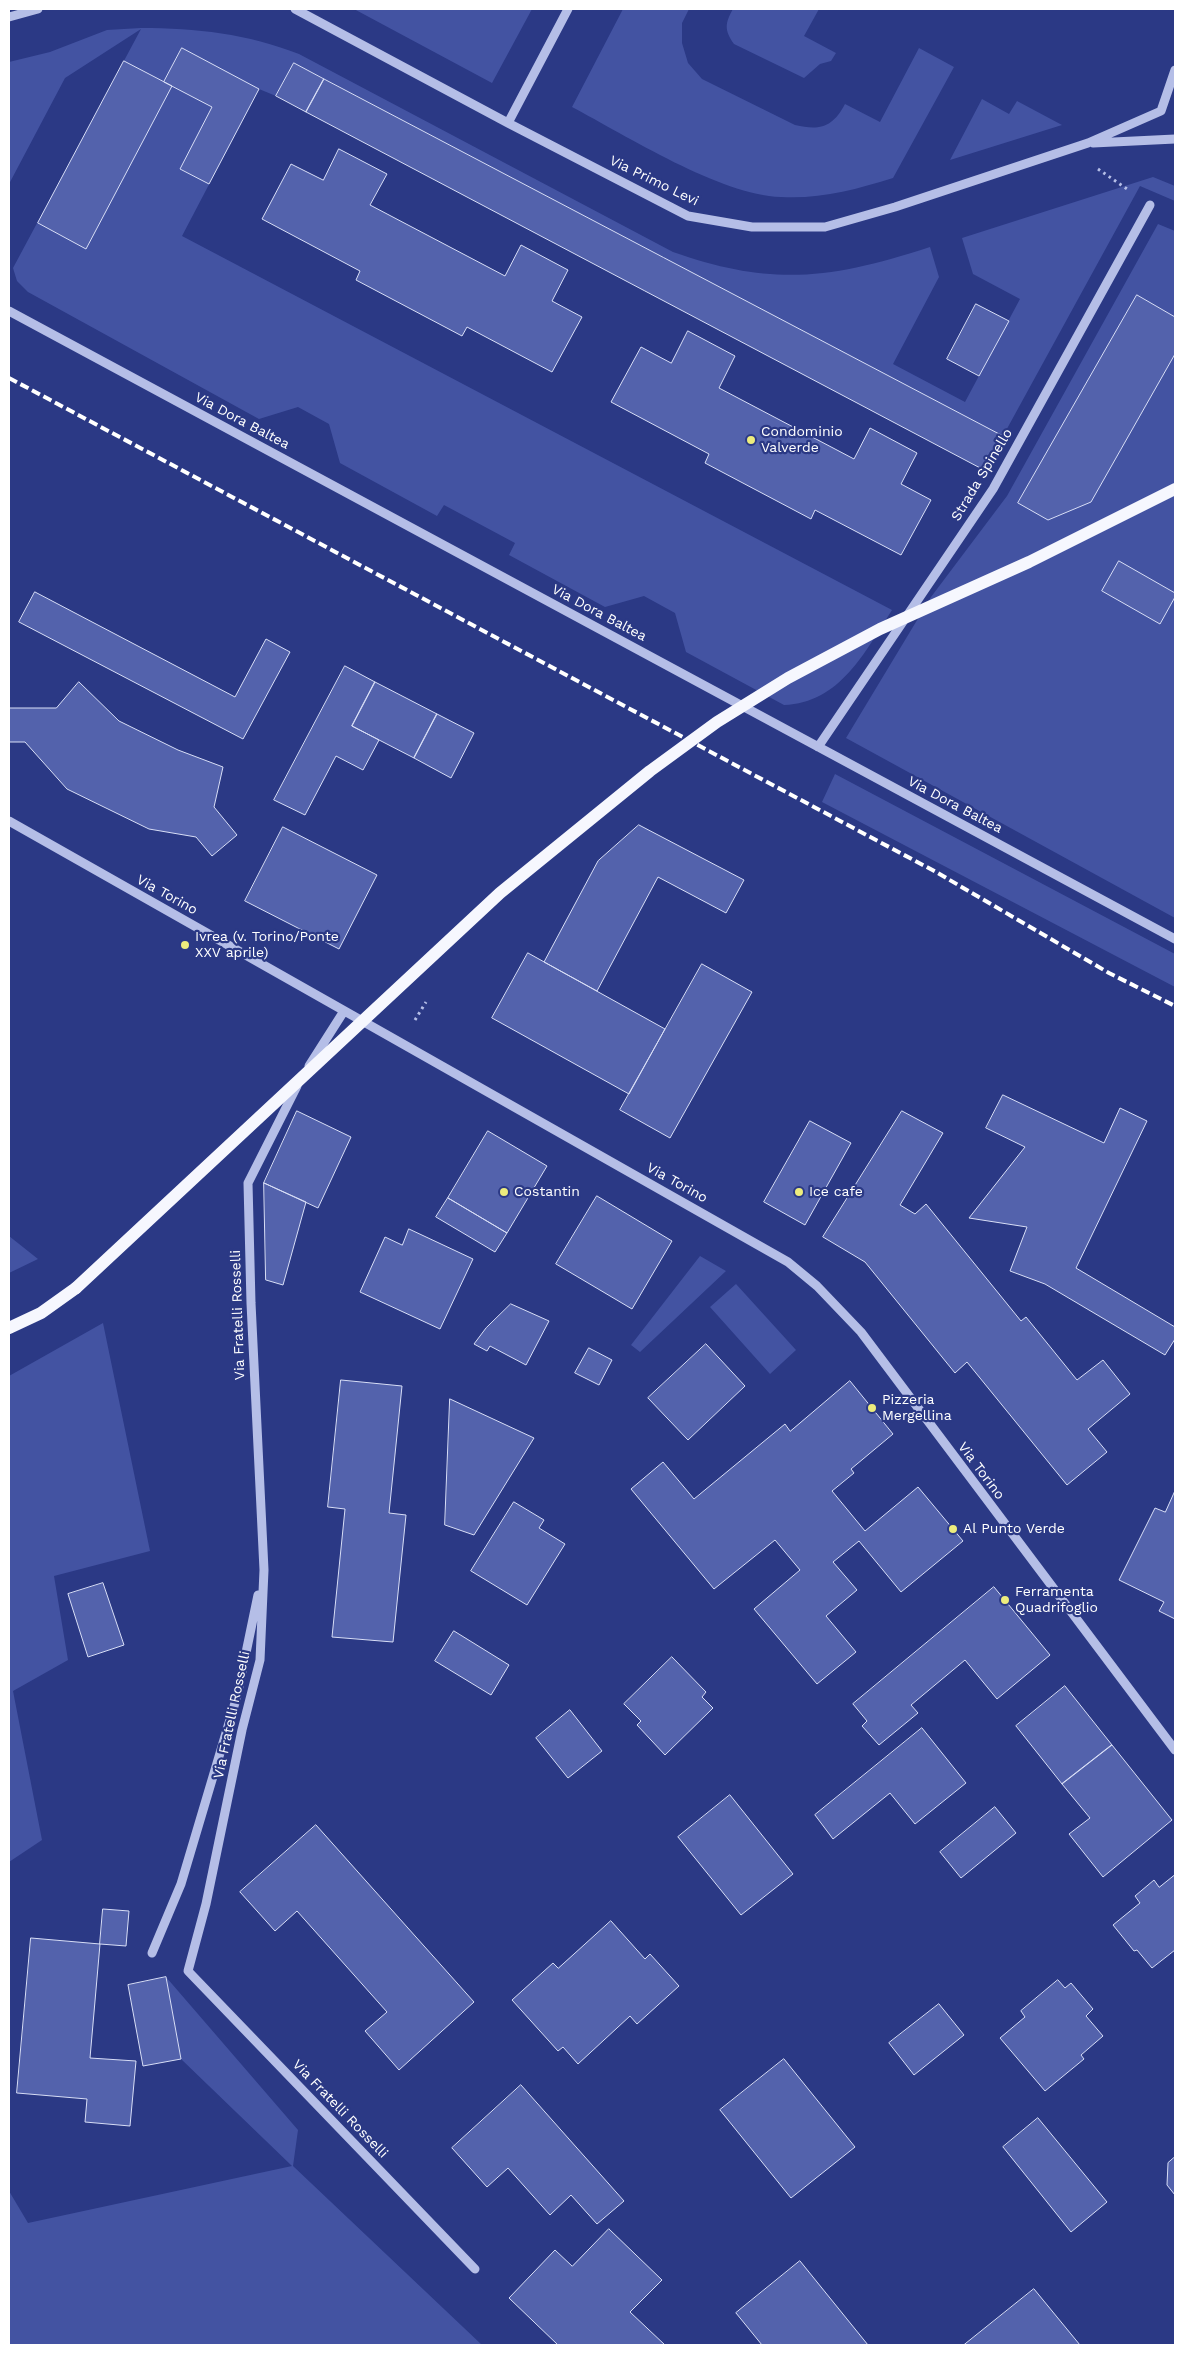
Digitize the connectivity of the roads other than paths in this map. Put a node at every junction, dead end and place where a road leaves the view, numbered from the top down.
1 (38, 9) edge
2 (295, 9) edge
3 (568, 9) edge
4 (12, 14) edge
5 (1175, 70) edge
6 (1175, 76) edge
7 (1175, 88) edge
8 (508, 124) junction
9 (1175, 139) edge
10 (1088, 143) junction
11 (1150, 205) road end
12 (9, 311) edge
13 (1175, 489) edge
14 (818, 747) junction
15 (9, 821) edge
16 (1175, 939) edge
17 (344, 1011) junction
18 (9, 1328) edge
19 (264, 1570) junction
20 (1175, 1750) edge
21 (152, 1953) dead end
22 (475, 2269) dead end

1 - 4 street
2 - 8 street, Via Primo Levi
3 - 8 street
5 - 10 street, Via Primo Levi
6 - 7 street
8 - 10 street, Via Primo Levi
9 - 10 street, Via Primo Levi
11 - 14 street, Strada Spinello
12 - 14 street, Via Dora Baltea
13 - 18 main road, bridge
14 - 16 street, Via Dora Baltea
15 - 17 street, Via Torino
17 - 19 street, Via Fratelli Rosselli
17 - 20 street, Via Torino
19 - 21 street
19 - 22 street, Via Fratelli Rosselli

